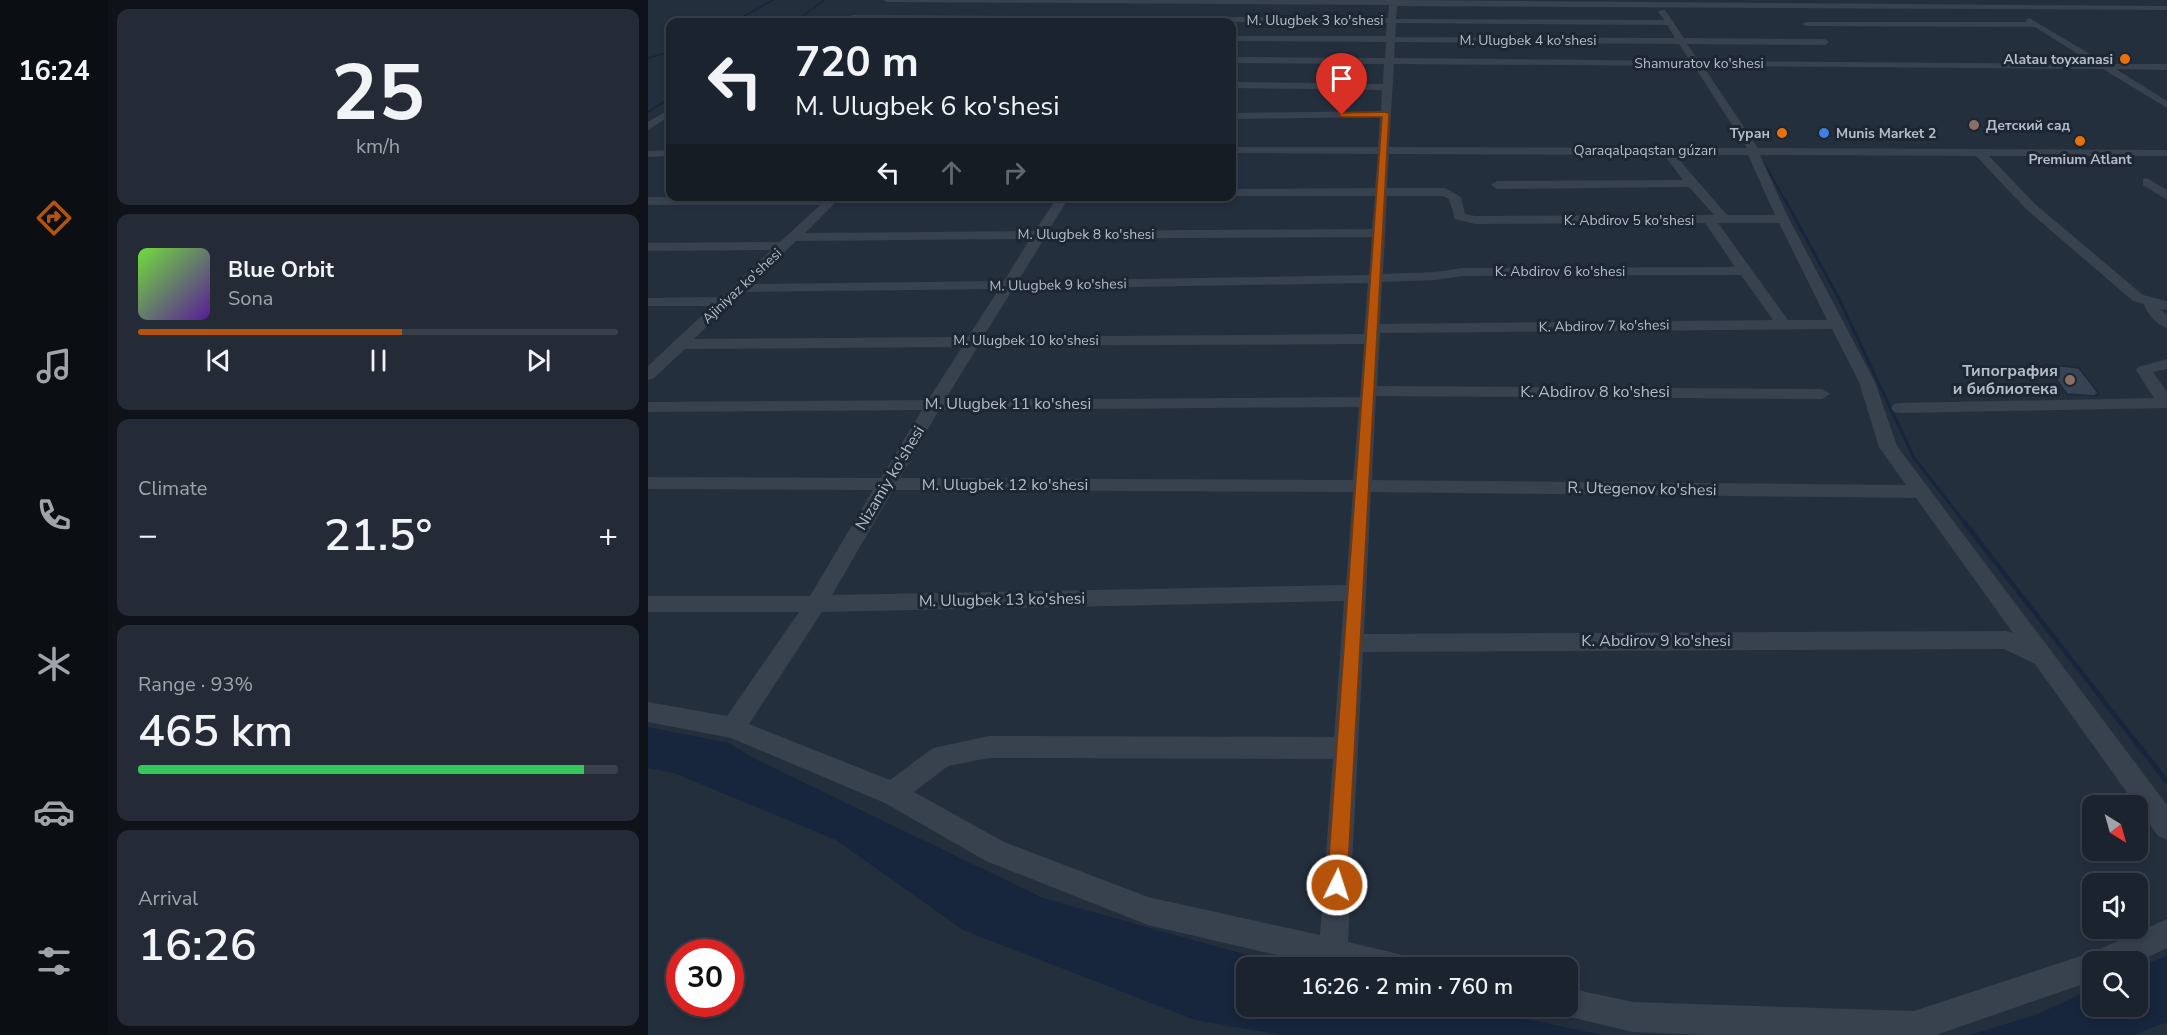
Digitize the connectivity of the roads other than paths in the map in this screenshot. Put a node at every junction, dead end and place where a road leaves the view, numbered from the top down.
1 (887, 0) edge
2 (1049, 0) edge
3 (1997, 0) edge
4 (1191, 1) edge
5 (1393, 2) edge
6 (1655, 2) edge
7 (1820, 3) edge
8 (1558, 4) junction
9 (872, 6) dead end
10 (2008, 7) junction
11 (2167, 8) edge
12 (873, 18) edge
13 (1029, 18) edge
14 (1180, 18) edge
15 (1236, 21) edge
16 (1392, 21) junction
17 (1565, 22) junction
18 (1669, 23) junction
19 (1845, 24) junction
20 (2038, 25) junction
21 (1236, 38) edge
22 (1391, 39) junction
23 (1572, 41) junction
24 (1682, 42) junction
25 (1825, 42) junction
26 (1833, 50) dead end
27 (1840, 57) dead end
28 (1236, 60) edge
29 (1389, 61) junction
30 (1580, 63) junction
31 (1697, 63) junction
32 (1848, 64) junction
33 (2104, 66) junction
34 (2167, 67) edge
35 (1236, 85) edge
36 (1388, 87) junction
37 (2167, 105) edge
38 (1386, 114) junction
39 (666, 115) edge
40 (1236, 116) edge
41 (648, 127) edge
42 (1383, 149) junction
43 (1236, 150) edge
44 (1666, 150) junction
45 (1754, 150) junction
46 (1979, 152) junction
47 (666, 153) edge
48 (2167, 153) edge
49 (648, 154) edge
50 (2147, 182) dead end
51 (1694, 183) junction
52 (1497, 185) dead end
53 (1381, 191) junction
54 (1236, 192) edge
55 (2167, 196) edge
56 (648, 201) edge
57 (666, 201) edge
58 (832, 201) edge
59 (1061, 201) edge
60 (1783, 219) junction
61 (1716, 220) junction
62 (1378, 233) junction
63 (1042, 234) junction
64 (788, 242) junction
65 (648, 248) edge
66 (1745, 271) junction
67 (1376, 277) junction
68 (1009, 286) junction
69 (740, 288) junction
70 (726, 301) junction
71 (648, 302) edge
72 (2151, 303) junction
73 (2167, 306) edge
74 (2167, 323) edge
75 (1783, 324) junction
76 (1837, 324) junction
77 (1372, 334) junction
78 (974, 340) junction
79 (680, 344) junction
80 (2167, 364) edge
81 (650, 371) edge
82 (1822, 394) dead end
83 (1368, 396) junction
84 (2167, 402) edge
85 (934, 404) junction
86 (648, 407) edge
87 (1900, 408) dead end
88 (648, 483) edge
89 (887, 484) junction
90 (1362, 486) junction
91 (1922, 492) junction
92 (1355, 593) junction
93 (648, 604) edge
94 (816, 604) junction
95 (1352, 643) junction
96 (2043, 657) junction
97 (648, 712) edge
98 (733, 728) junction
99 (1346, 748) junction
100 (894, 794) junction
101 (2167, 827) edge
102 (2167, 933) edge
103 (2128, 951) edge
104 (1333, 953) junction
105 (1351, 957) edge
106 (2082, 969) edge
107 (1578, 1005) edge

1 - 2 street
2 - 4 street
2 - 13 street
3 - 10 street
4 - 5 street
4 - 14 street
5 - 8 street
5 - 16 street
6 - 7 street
6 - 8 street
6 - 18 street
7 - 10 street
7 - 19 street
8 - 17 street
9 - 12 street, M. Ulugbek 3 ko'shesi
10 - 11 street
10 - 20 street
15 - 16 street, M. Ulugbek 3 ko'shesi
16 - 17 street, M. Ulugbek 3 ko'shesi
16 - 22 street
17 - 18 street, M. Ulugbek 3 ko'shesi
17 - 23 street
18 - 24 street
19 - 20 street
19 - 25 street
20 - 33 street
21 - 22 street, M. Ulugbek 4 ko'shesi
22 - 23 street, M. Ulugbek 4 ko'shesi
22 - 29 street
23 - 24 street, M. Ulugbek 4 ko'shesi
23 - 30 street
24 - 25 street, M. Ulugbek 4 ko'shesi
24 - 31 street
25 - 26 street
27 - 32 street
28 - 29 street, Shamuratov ko'shesi
29 - 30 street, Shamuratov ko'shesi
29 - 36 street
30 - 31 street, Shamuratov ko'shesi
31 - 32 street, Shamuratov ko'shesi
31 - 45 street
32 - 33 street, Shamuratov ko'shesi
33 - 34 street, Shamuratov ko'shesi
33 - 37 street
35 - 36 street
36 - 38 street
38 - 40 street
38 - 42 street
39 - 41 street
42 - 43 street, Qaraqalpaqstan gúzarı
42 - 44 street, Qaraqalpaqstan gúzarı
42 - 53 street
44 - 45 street, Qaraqalpaqstan gúzarı
44 - 51 street
45 - 46 street, Qaraqalpaqstan gúzarı
45 - 60 street
46 - 48 street, Qaraqalpaqstan gúzarı
46 - 72 street
47 - 49 street
50 - 55 street
51 - 52 street
51 - 61 street
53 - 54 street
53 - 61 street, K. Abdirov 5 ko'shesi
53 - 62 street
56 - 57 street
58 - 64 street, Ajiniyaz ko'shesi
59 - 63 street, Nizamiy ko'shesi
60 - 61 street, K. Abdirov 5 ko'shesi
60 - 76 street
61 - 66 street
62 - 63 street, M. Ulugbek 8 ko'shesi
62 - 67 street
63 - 64 street, M. Ulugbek 8 ko'shesi
63 - 68 street, Nizamiy ko'shesi
64 - 65 street, M. Ulugbek 8 ko'shesi
64 - 69 street, Ajiniyaz ko'shesi
66 - 67 street, K. Abdirov 6 ko'shesi
66 - 75 street
67 - 68 street, M. Ulugbek 9 ko'shesi
67 - 77 street
68 - 69 street, M. Ulugbek 9 ko'shesi
68 - 78 street, Nizamiy ko'shesi
69 - 70 street, Ajiniyaz ko'shesi
70 - 71 street
70 - 79 street, Ajiniyaz ko'shesi
72 - 73 street
72 - 74 street
75 - 76 street, K. Abdirov 7 ko'shesi
75 - 77 street, K. Abdirov 7 ko'shesi
76 - 91 street
77 - 78 street, M. Ulugbek 10 ko'shesi
77 - 83 street
78 - 79 street, M. Ulugbek 10 ko'shesi
78 - 85 street, Nizamiy ko'shesi
79 - 81 street, Ajiniyaz ko'shesi
80 - 84 street
82 - 83 street, K. Abdirov 8 ko'shesi
83 - 85 street, M. Ulugbek 11 ko'shesi
83 - 90 street
84 - 87 street
85 - 86 street, M. Ulugbek 11 ko'shesi
85 - 89 street, Nizamiy ko'shesi
88 - 89 street, M. Ulugbek 12 ko'shesi
89 - 90 street, M. Ulugbek 12 ko'shesi
89 - 94 street, Nizamiy ko'shesi
90 - 91 street, R. Utegenov ko'shesi
90 - 92 street
91 - 96 street
92 - 94 street, M. Ulugbek 13 ko'shesi
92 - 95 street
93 - 94 street, M. Ulugbek 13 ko'shesi
94 - 98 street, Nizamiy ko'shesi
95 - 96 street, K. Abdirov 9 ko'shesi
95 - 99 street
96 - 101 street
97 - 98 street
98 - 100 street
99 - 100 street
99 - 104 street
100 - 104 street
102 - 103 street
104 - 105 street
106 - 107 street

